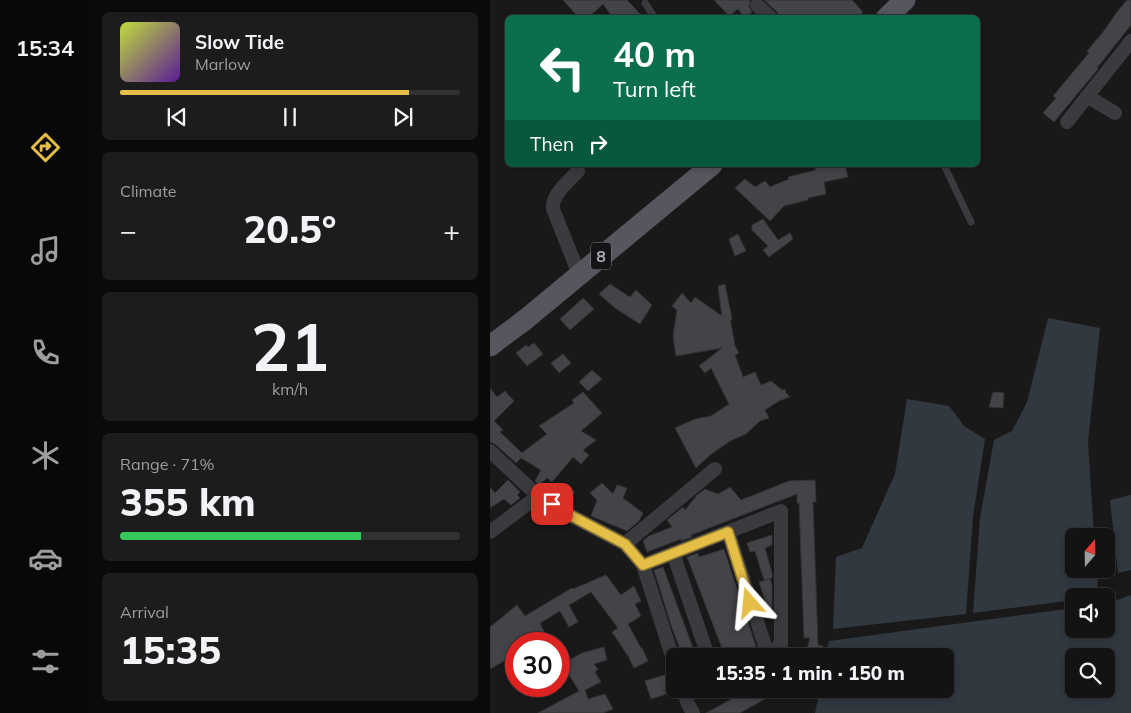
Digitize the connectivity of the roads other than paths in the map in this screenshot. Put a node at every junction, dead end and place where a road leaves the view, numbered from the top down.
1 (905, 0) edge
2 (645, 3) dead end
3 (757, 5) dead end
4 (654, 15) edge
5 (768, 15) edge
6 (889, 15) edge
7 (1131, 41) edge
8 (1087, 96) junction
9 (1115, 113) dead end
10 (1067, 122) dead end
11 (710, 167) edge
12 (945, 167) edge
13 (578, 171) dead end
14 (971, 222) dead end
15 (579, 274) junction
16 (490, 346) edge
17 (490, 451) edge
18 (715, 469) dead end
19 (538, 496) junction
20 (490, 532) edge
21 (728, 532) junction
22 (625, 544) junction
23 (673, 553) junction
24 (643, 565) junction
25 (670, 648) edge
26 (705, 648) edge
27 (764, 648) edge
28 (777, 648) edge
29 (686, 698) edge
30 (693, 713) edge

1 - 6 main road
2 - 4 lane
3 - 5 street
7 - 8 street
8 - 9 street
8 - 10 street
11 - 15 main road, 8
12 - 14 lane
13 - 15 street
15 - 16 main road, 8
17 - 19 street
18 - 22 street
19 - 20 street
19 - 22 street
21 - 23 street
21 - 27 street
21 - 28 street
22 - 24 street
23 - 24 street
23 - 26 street
24 - 25 street
29 - 30 street

